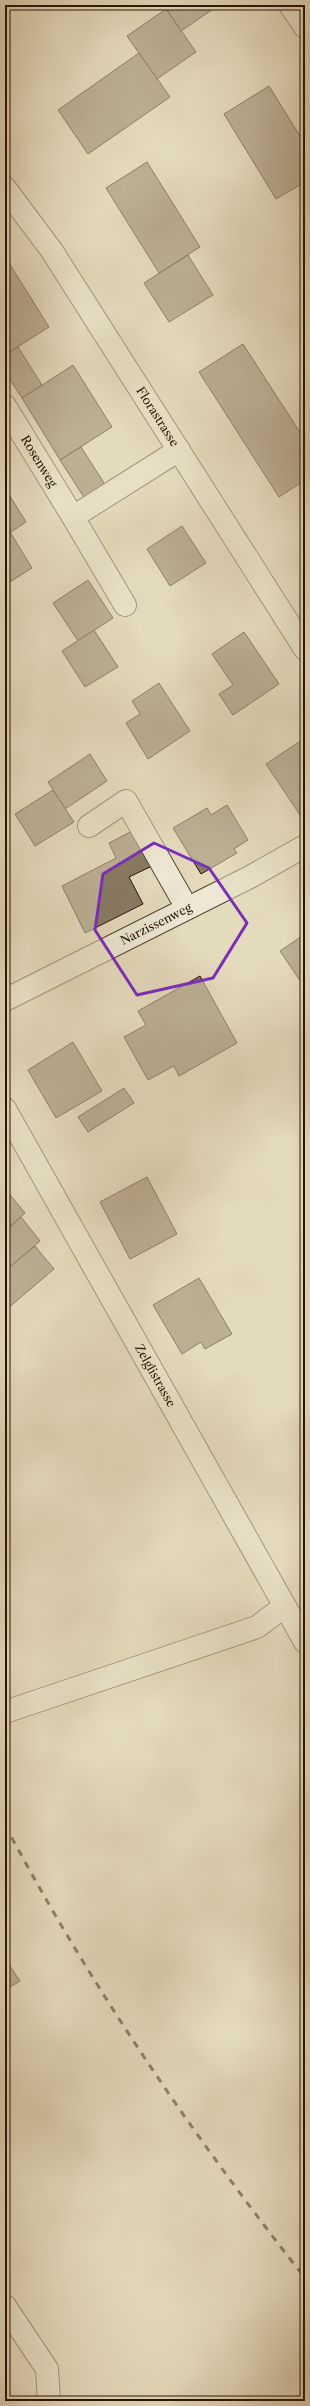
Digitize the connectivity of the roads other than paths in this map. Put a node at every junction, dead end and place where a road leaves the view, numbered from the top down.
1 (290, 5) edge
2 (305, 27) edge
3 (5, 188) edge
4 (5, 406) edge
5 (179, 450) junction
6 (73, 517) junction
7 (125, 605) dead end
8 (305, 649) edge
9 (89, 826) dead end
10 (305, 846) edge
11 (187, 908) junction
12 (5, 1000) edge
13 (5, 1109) edge
14 (285, 1606) junction
15 (305, 1642) edge
16 (5, 1712) edge
17 (5, 2306) edge
18 (46, 2401) edge

1 - 2 street
3 - 5 street, Florastrasse
4 - 6 street, Rosenweg
5 - 6 street
5 - 8 street, Florastrasse
6 - 7 street, Rosenweg
9 - 11 street
10 - 11 street, Narzissenweg
11 - 12 street, Narzissenweg
13 - 14 street, Zelglistrasse
14 - 15 street, Zelglistrasse
14 - 16 street
17 - 18 street

